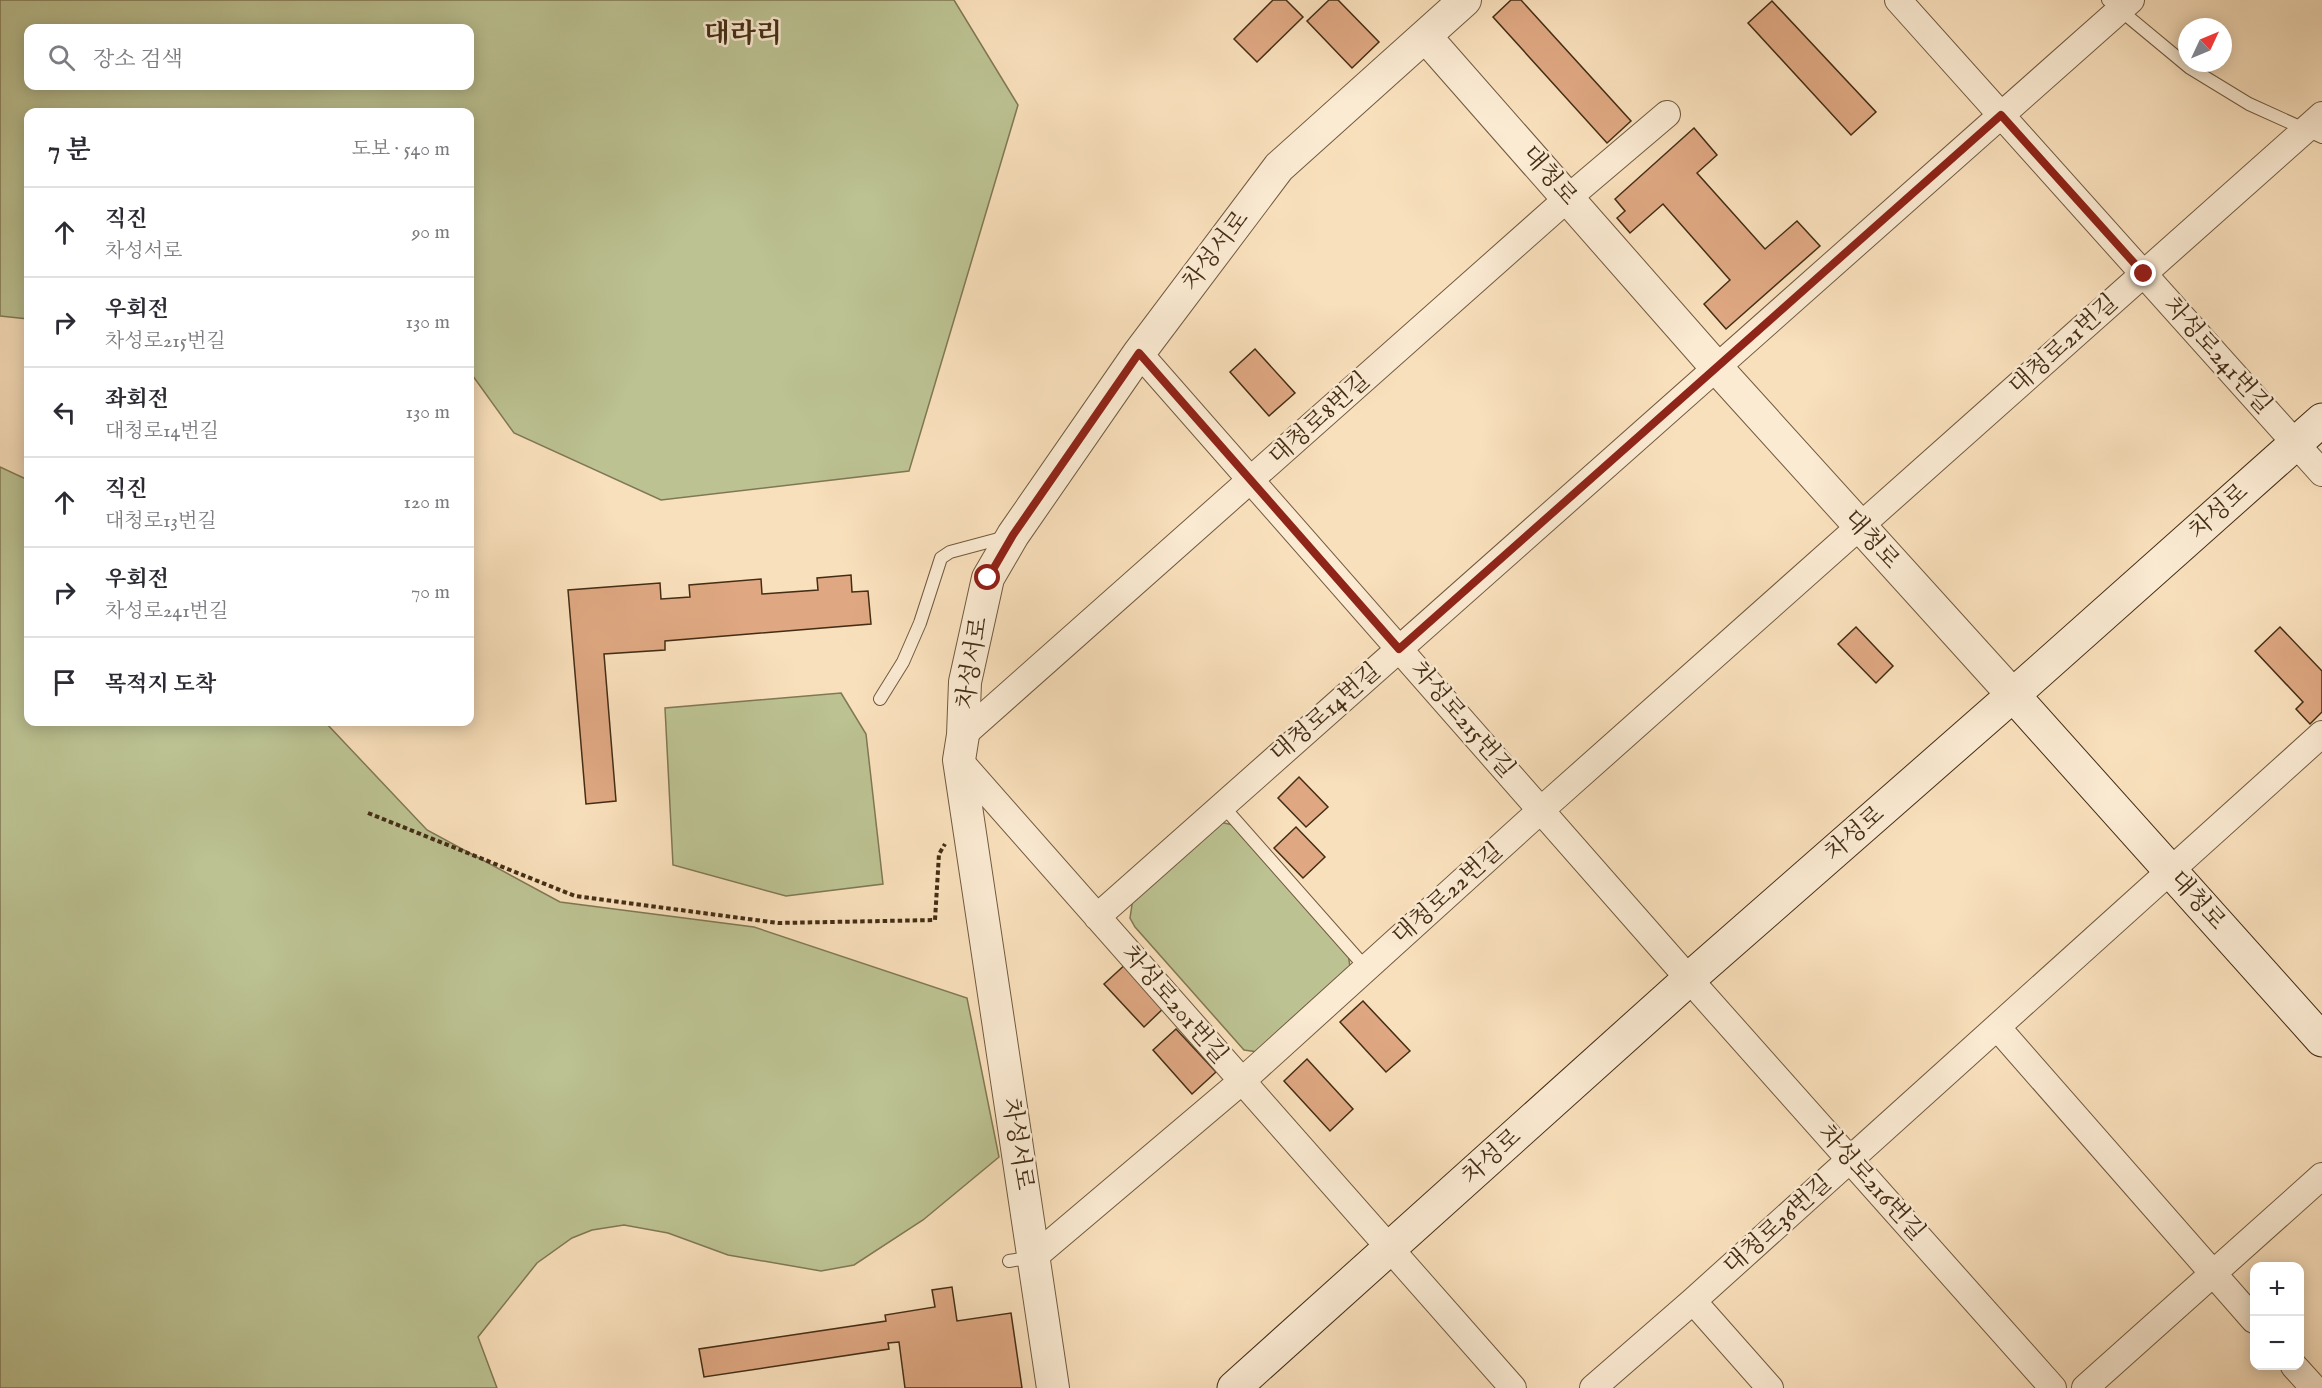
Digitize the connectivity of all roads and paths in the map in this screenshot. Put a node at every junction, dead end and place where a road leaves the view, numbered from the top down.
1 (1465, 0) edge
2 (1898, 0) edge
3 (2120, 3) edge
4 (1425, 36) junction
5 (1667, 114) dead end
6 (2001, 115) junction
7 (2318, 128) edge
8 (1568, 198) junction
9 (2144, 274) junction
10 (1139, 353) junction
11 (1716, 367) junction
12 (2322, 420) edge
13 (2296, 444) junction
14 (2322, 473) edge
15 (1251, 480) junction
16 (1859, 527) junction
17 (1013, 535) junction
18 (1399, 649) junction
19 (2013, 695) junction
20 (880, 699) dead end
21 (2322, 735) edge
22 (961, 747) junction
23 (1222, 805) junction
24 (966, 807) junction
25 (1541, 810) junction
26 (368, 813) dead end
27 (2170, 871) junction
28 (1097, 917) junction
29 (1366, 968) junction
30 (1689, 979) junction
31 (1997, 1028) junction
32 (2322, 1040) edge
33 (1242, 1081) junction
34 (1850, 1160) junction
35 (2322, 1176) edge
36 (1390, 1250) junction
37 (1022, 1259) junction
38 (2214, 1273) junction
39 (1693, 1301) junction
40 (2251, 1316) edge
41 (2298, 1370) edge
42 (1053, 1388) edge
43 (1234, 1388) edge
44 (1513, 1388) edge
45 (1593, 1388) edge
46 (1770, 1388) edge
47 (2053, 1388) edge
48 (2085, 1388) edge
49 (2314, 1388) edge

1 - 4 street, 차성서로
2 - 6 street, 차성로241번길
3 - 6 street, 대청로14번길
3 - 7 lane
4 - 8 street, 대청로
4 - 10 street, 차성서로
5 - 8 street, 대청로8번길
6 - 9 street, 차성로241번길
6 - 11 street, 대청로14번길
7 - 9 street, 대청로21번길
8 - 11 street, 대청로
8 - 15 street, 대청로8번길
9 - 13 street, 차성로241번길
9 - 16 street, 대청로21번길
10 - 15 street, 차성로215번길
10 - 17 street, 차성서로
11 - 16 street, 대청로
11 - 18 street, 대청로14번길
12 - 13 main road, 차성로
13 - 14 street, 차성로241번길
13 - 19 main road, 차성로
15 - 18 street, 차성로215번길
15 - 22 street, 대청로8번길
16 - 19 street, 대청로
16 - 25 street, 대청로22번길
17 - 20 lane
17 - 22 street, 차성서로
18 - 23 street, 대청로14번길
18 - 25 street, 차성로215번길
19 - 27 main road, 대청로
19 - 30 main road, 차성로
21 - 27 street, 대청로36번길
22 - 24 street, 차성서로
22 - 28 street, 차성로201번길
23 - 28 street, 대청로14번길
23 - 29 lane
24 - 26 path
24 - 37 street, 차성서로
25 - 29 street, 대청로22번길
25 - 30 street, 차성로215번길
27 - 31 street, 대청로36번길
27 - 32 main road, 대청로
28 - 33 street, 차성로201번길
29 - 33 street, 대청로22번길
30 - 34 street, 차성로216번길
30 - 36 main road, 차성로
31 - 34 street, 대청로36번길
31 - 38 street
33 - 36 street, 차성로201번길
33 - 37 street, 대청로22번길
34 - 39 street, 대청로36번길
34 - 47 street, 차성로216번길
35 - 38 street
36 - 43 main road, 차성로
36 - 44 street
37 - 42 street, 차성서로
38 - 40 street
38 - 48 street
39 - 45 street, 대청로36번길
39 - 46 street
41 - 49 street

